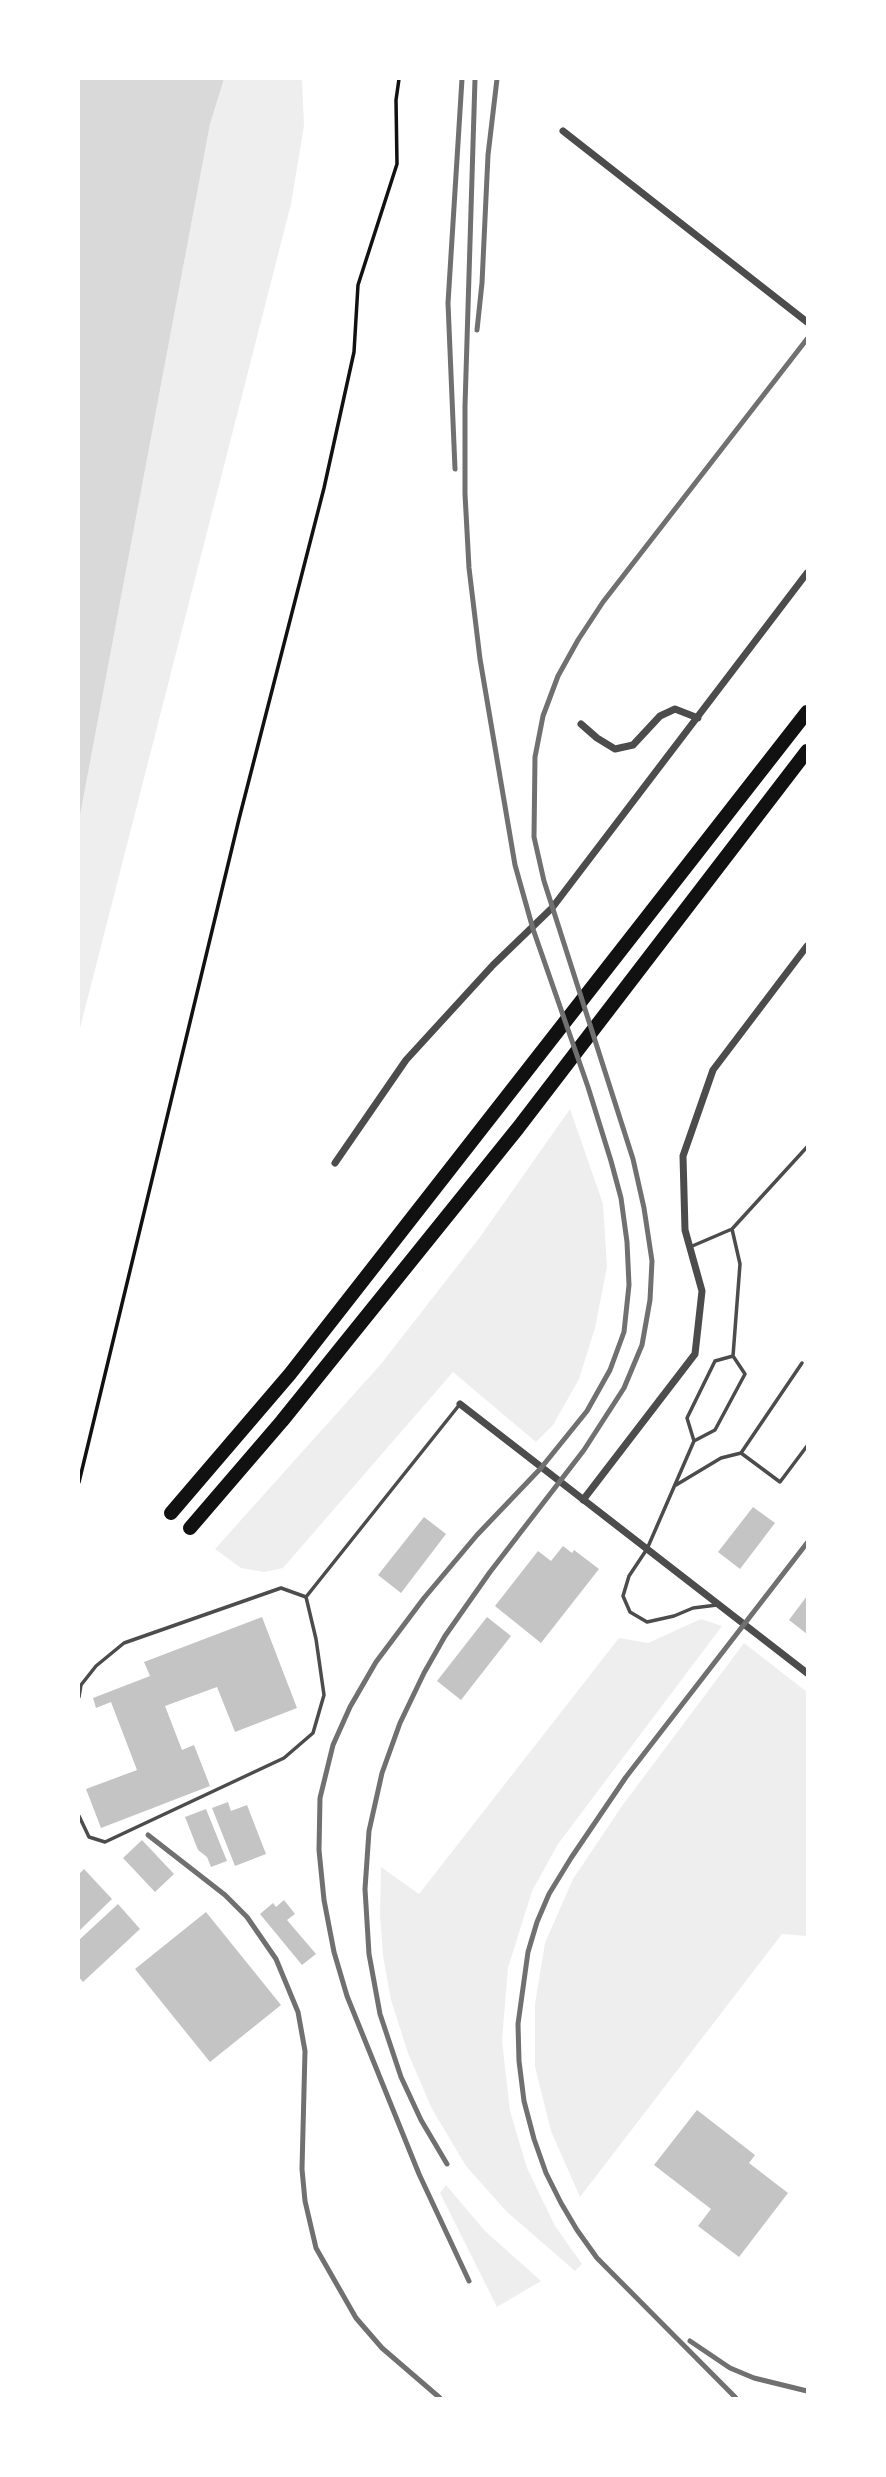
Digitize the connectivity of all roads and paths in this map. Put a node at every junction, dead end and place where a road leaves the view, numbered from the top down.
1 (399, 79) edge
2 (563, 131) dead end
3 (807, 322) edge
4 (807, 573) edge
5 (807, 712) edge
6 (698, 718) junction
7 (581, 724) dead end
8 (807, 751) edge
9 (807, 946) edge
10 (807, 1147) edge
11 (335, 1163) dead end
12 (732, 1229) junction
13 (690, 1247) junction
14 (733, 1356) junction
15 (802, 1363) dead end
16 (460, 1404) joint
17 (694, 1441) junction
18 (807, 1446) edge
19 (741, 1452) junction
20 (79, 1482) edge
21 (674, 1486) junction
22 (583, 1500) junction
23 (171, 1513) dead end
24 (190, 1528) dead end
25 (647, 1549) junction
26 (306, 1597) junction
27 (719, 1605) junction
28 (807, 1673) edge
29 (79, 1697) edge
30 (79, 1816) edge

1 - 20 path
2 - 3 street
4 - 6 street
5 - 23 highway
6 - 7 street
6 - 11 street
8 - 24 highway
9 - 13 street
10 - 12 lane
12 - 13 lane
12 - 14 lane
13 - 22 street
14 - 17 lane
14 - 17 lane
15 - 19 lane
16 - 22 street
16 - 26 lane
17 - 21 lane
18 - 19 lane
19 - 21 lane
21 - 25 lane
22 - 25 street
25 - 27 street
25 - 27 lane
26 - 29 lane
26 - 30 lane
27 - 28 street

